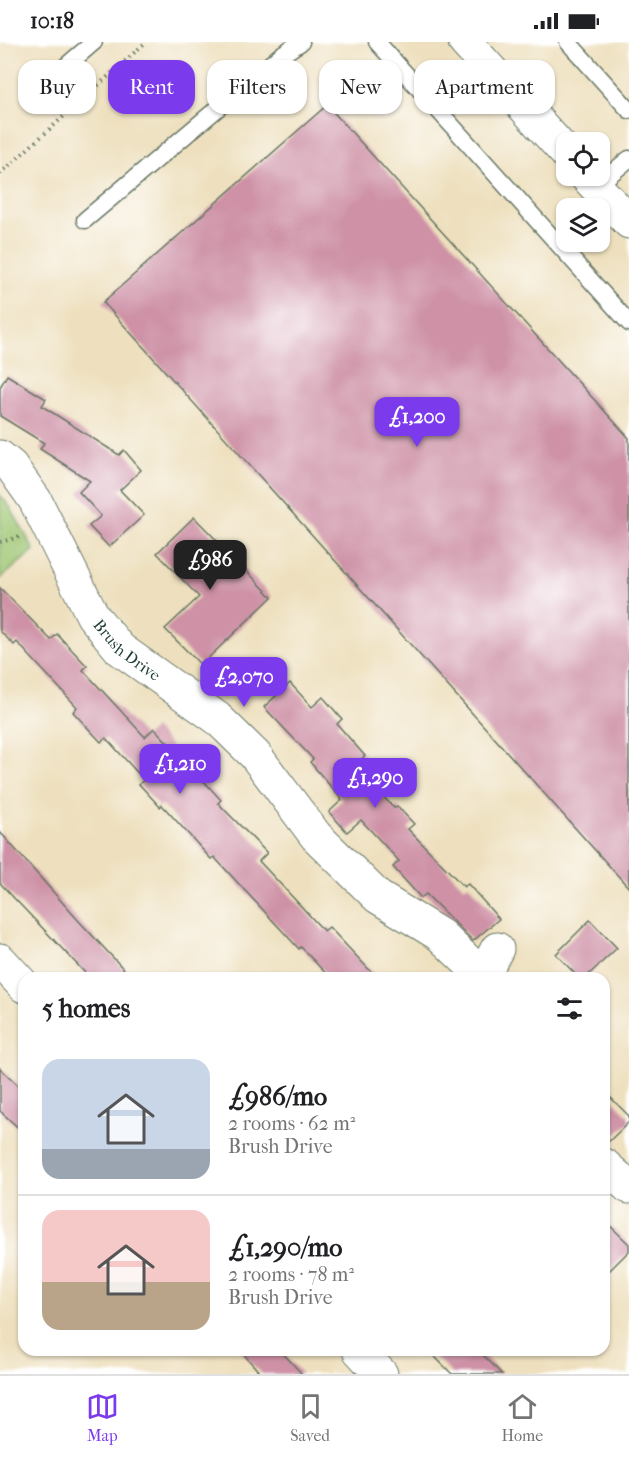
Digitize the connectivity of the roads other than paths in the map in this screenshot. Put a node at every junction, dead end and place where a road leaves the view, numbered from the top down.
1 (94, 42) edge
2 (301, 42) edge
3 (377, 42) edge
4 (465, 42) edge
5 (568, 42) edge
6 (73, 60) edge
7 (629, 110) edge
8 (556, 142) edge
9 (629, 159) edge
10 (610, 170) edge
11 (596, 186) edge
12 (85, 220) dead end
13 (629, 222) edge
14 (629, 323) edge
15 (0, 457) edge
16 (0, 960) edge
17 (487, 968) edge
18 (18, 980) edge
19 (610, 1171) edge
20 (629, 1187) edge
21 (364, 1356) edge
22 (381, 1374) edge

1 - 6 lane
2 - 12 lane
3 - 14 lane
4 - 8 street
5 - 7 lane
9 - 10 lane
11 - 13 street
15 - 17 street, Brush Drive
16 - 18 street
19 - 20 street
21 - 22 street

